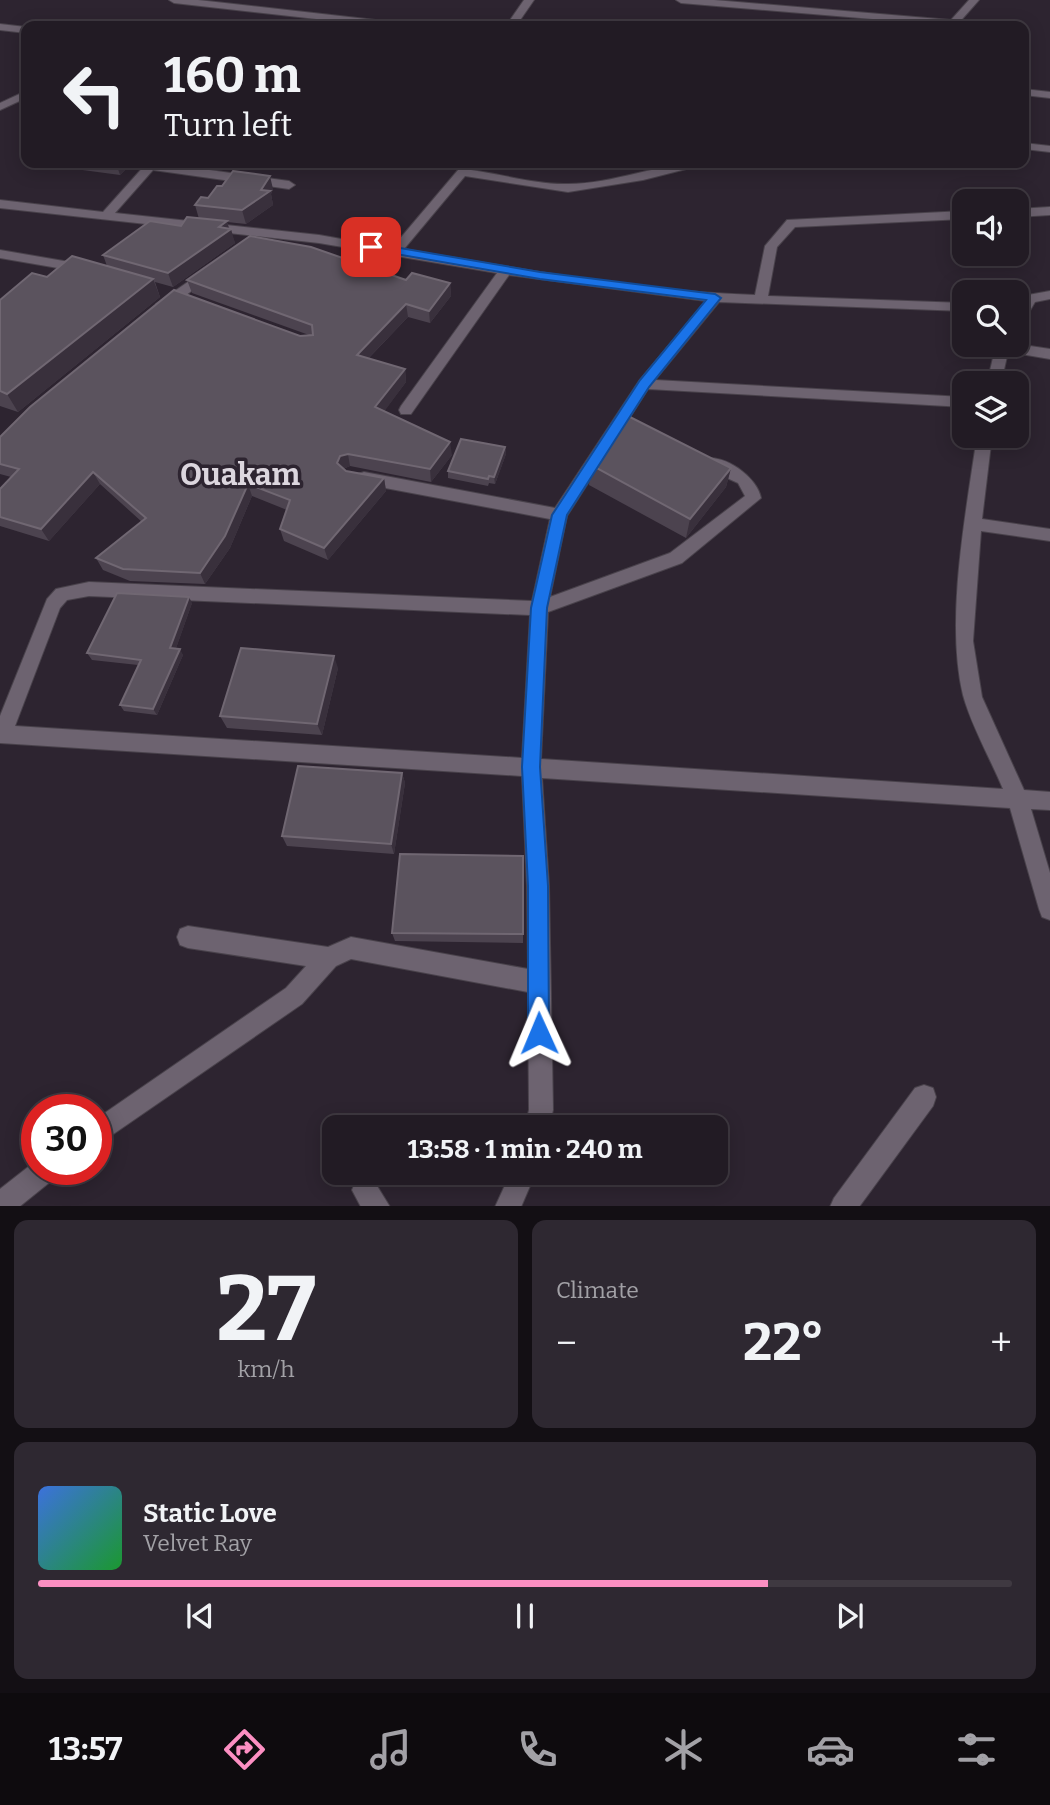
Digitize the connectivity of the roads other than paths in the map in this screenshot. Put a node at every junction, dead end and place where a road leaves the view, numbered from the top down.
1 (174, 0) edge
2 (529, 0) edge
3 (681, 0) edge
4 (974, 0) edge
5 (797, 5) edge
6 (358, 21) edge
7 (514, 21) edge
8 (921, 21) edge
9 (956, 21) edge
10 (0, 27) edge
11 (21, 29) edge
12 (1029, 93) edge
13 (1050, 95) edge
14 (21, 96) edge
15 (0, 107) edge
16 (1029, 148) edge
17 (1050, 149) edge
18 (148, 168) edge
19 (172, 168) edge
20 (466, 168) edge
21 (472, 168) edge
22 (678, 168) edge
23 (289, 185) dead end
24 (0, 204) edge
25 (1050, 211) edge
26 (1029, 212) edge
27 (952, 216) edge
28 (105, 217) junction
29 (262, 233) junction
30 (241, 248) edge
31 (397, 250) junction
32 (0, 254) edge
33 (219, 263) edge
34 (506, 270) junction
35 (101, 272) edge
36 (1050, 295) edge
37 (715, 298) junction
38 (1029, 299) edge
39 (761, 300) junction
40 (952, 307) edge
41 (145, 320) edge
42 (1029, 350) edge
43 (1050, 354) edge
44 (644, 384) junction
45 (952, 401) edge
46 (406, 410) dead end
47 (983, 448) edge
48 (688, 454) edge
49 (350, 475) edge
50 (559, 515) junction
51 (973, 524) junction
52 (1050, 535) edge
53 (539, 608) junction
54 (1, 734) edge
55 (531, 767) junction
56 (1018, 800) junction
57 (1050, 801) edge
58 (1050, 909) edge
59 (188, 937) dead end
60 (328, 958) junction
61 (538, 982) junction
62 (924, 1097) dead end
63 (540, 1115) edge
64 (112, 1123) edge
65 (26, 1185) edge
66 (518, 1185) edge
67 (0, 1205) edge
68 (508, 1206) edge
69 (843, 1206) edge

1 - 6 street
2 - 7 street
3 - 5 street
4 - 9 street
5 - 8 street
10 - 11 street
12 - 13 street
14 - 15 street
16 - 17 street
18 - 28 street
19 - 23 street
20 - 31 street
21 - 22 street
24 - 28 street
25 - 26 street
27 - 39 street
28 - 29 street
29 - 30 street
29 - 31 street
31 - 34 street
32 - 35 street
33 - 41 street
34 - 37 street
34 - 46 street
36 - 38 street
37 - 39 street
37 - 44 street
39 - 40 street
42 - 43 street
44 - 45 street
44 - 50 street
47 - 51 street
48 - 53 street
49 - 50 street
50 - 53 street
51 - 52 street
51 - 56 street
53 - 54 street
53 - 55 street
54 - 55 street
55 - 56 street
55 - 61 street
56 - 57 street
56 - 58 street
59 - 60 street
60 - 61 street
60 - 64 street
61 - 63 street
62 - 69 street
65 - 67 street
66 - 68 street

